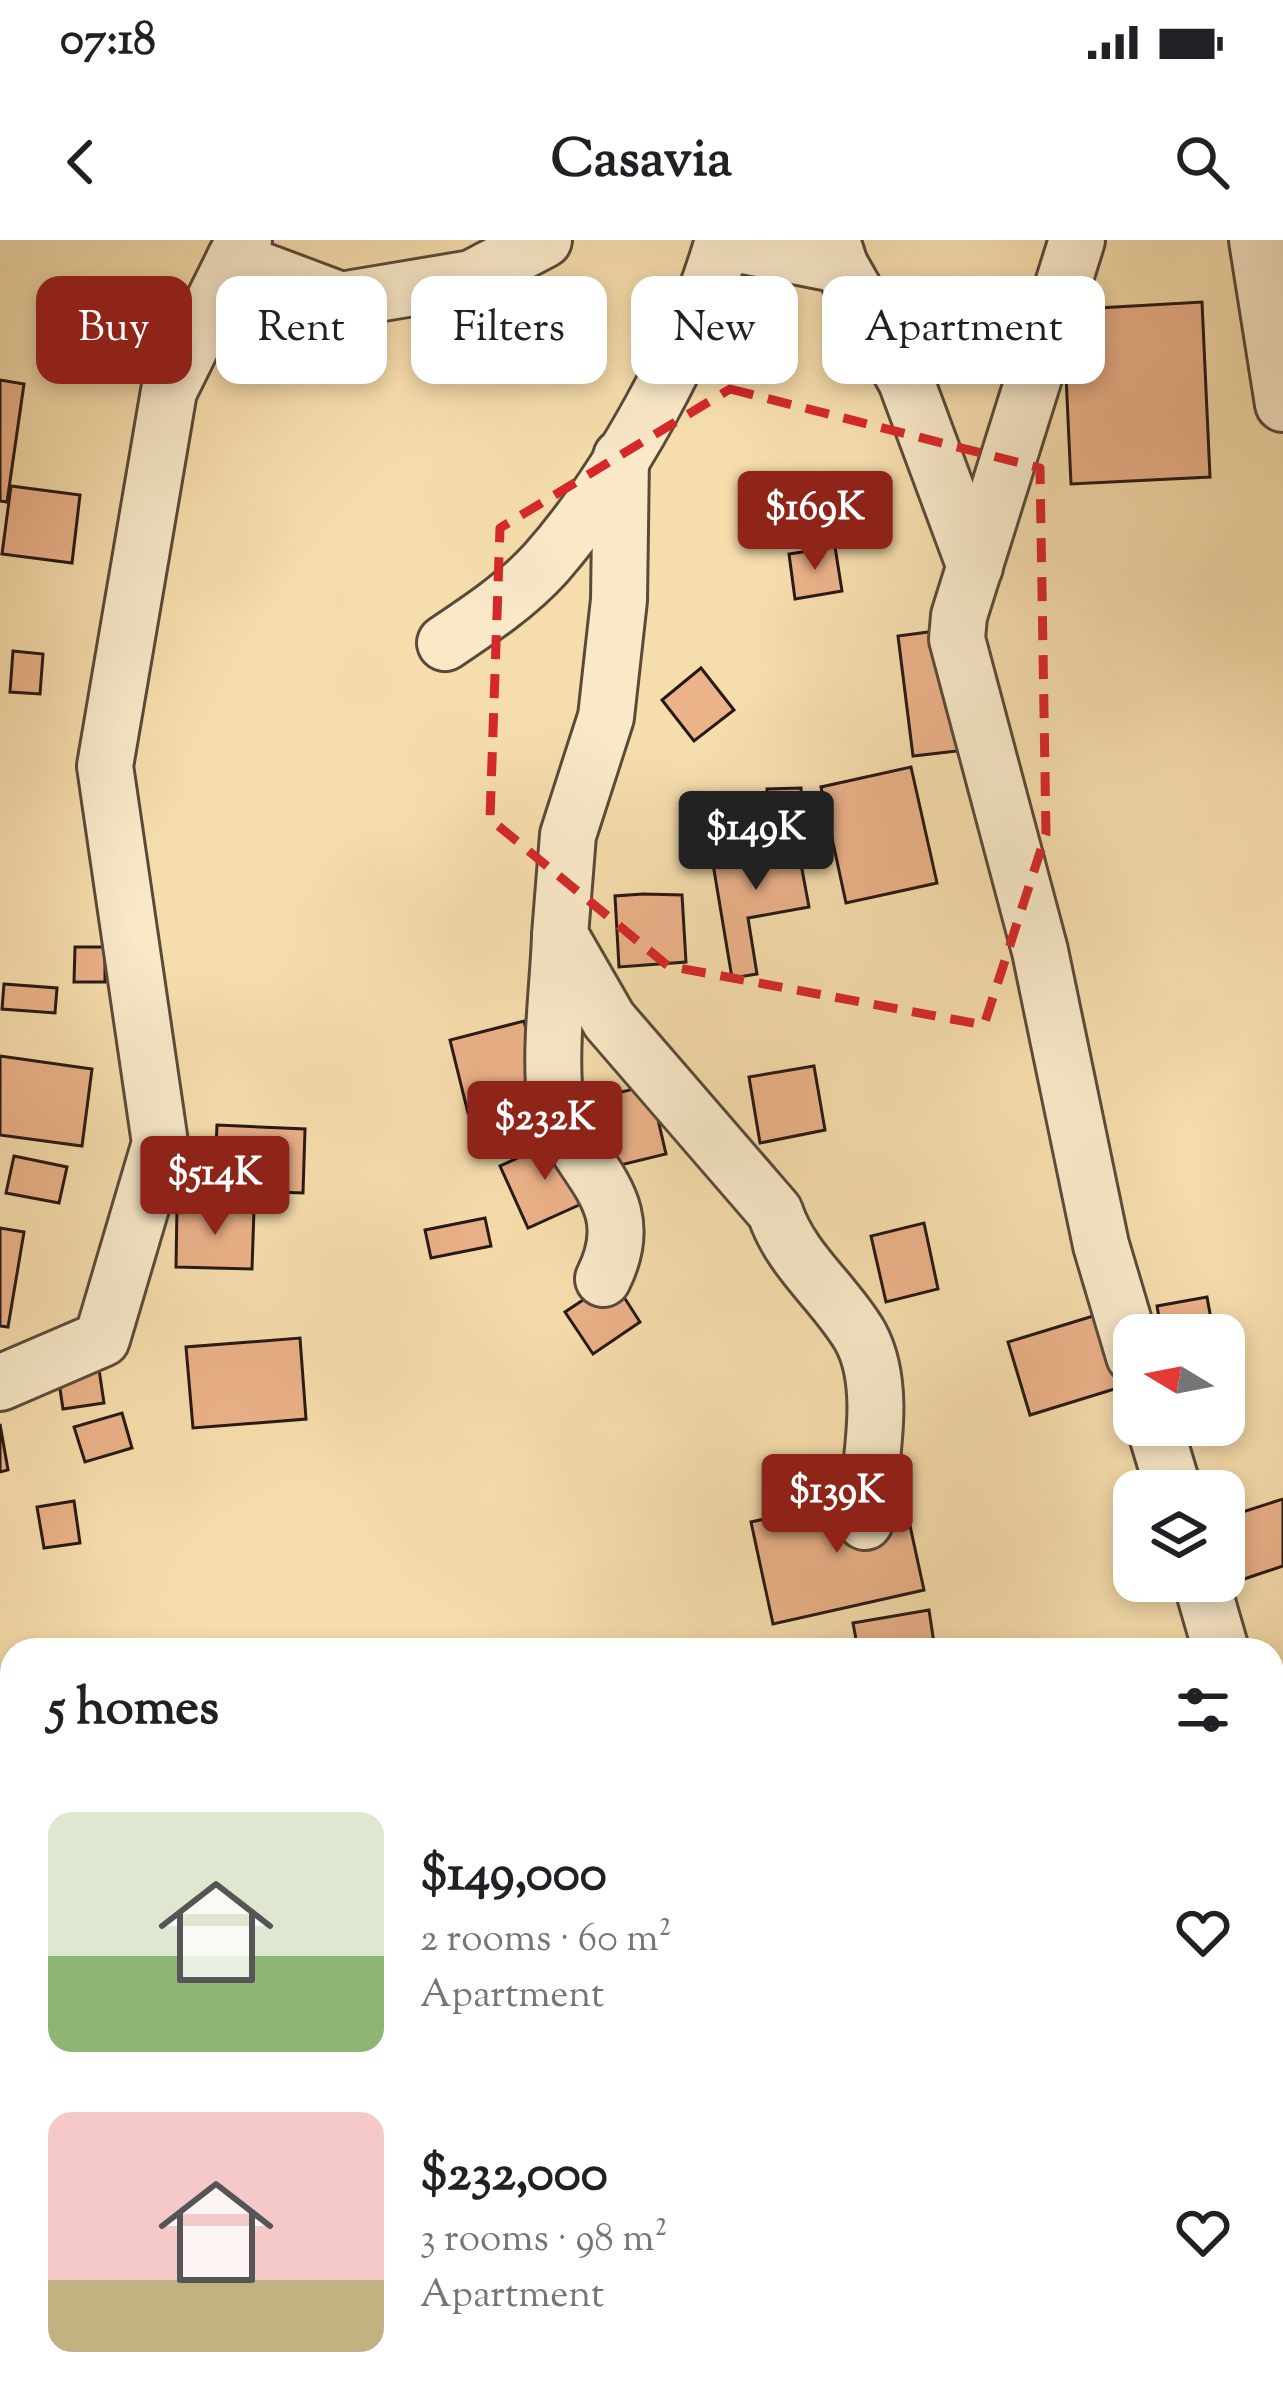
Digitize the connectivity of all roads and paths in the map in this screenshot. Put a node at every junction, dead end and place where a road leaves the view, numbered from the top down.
1 (544, 240) edge
2 (1077, 240) edge
3 (1257, 240) edge
4 (723, 241) edge
5 (239, 250) edge
6 (836, 252) edge
7 (1283, 404) edge
8 (621, 457) junction
9 (975, 567) junction
10 (445, 643) dead end
11 (560, 934) junction
12 (603, 1279) dead end
13 (1122, 1314) edge
14 (0, 1383) edge
15 (865, 1522) dead end
16 (1207, 1602) edge
17 (1218, 1638) edge

1 - 5 street
2 - 9 street
3 - 7 street
4 - 6 street
4 - 8 street
5 - 14 street
6 - 9 street
8 - 10 street
8 - 11 street
9 - 13 street
11 - 12 street
11 - 15 street
16 - 17 street

